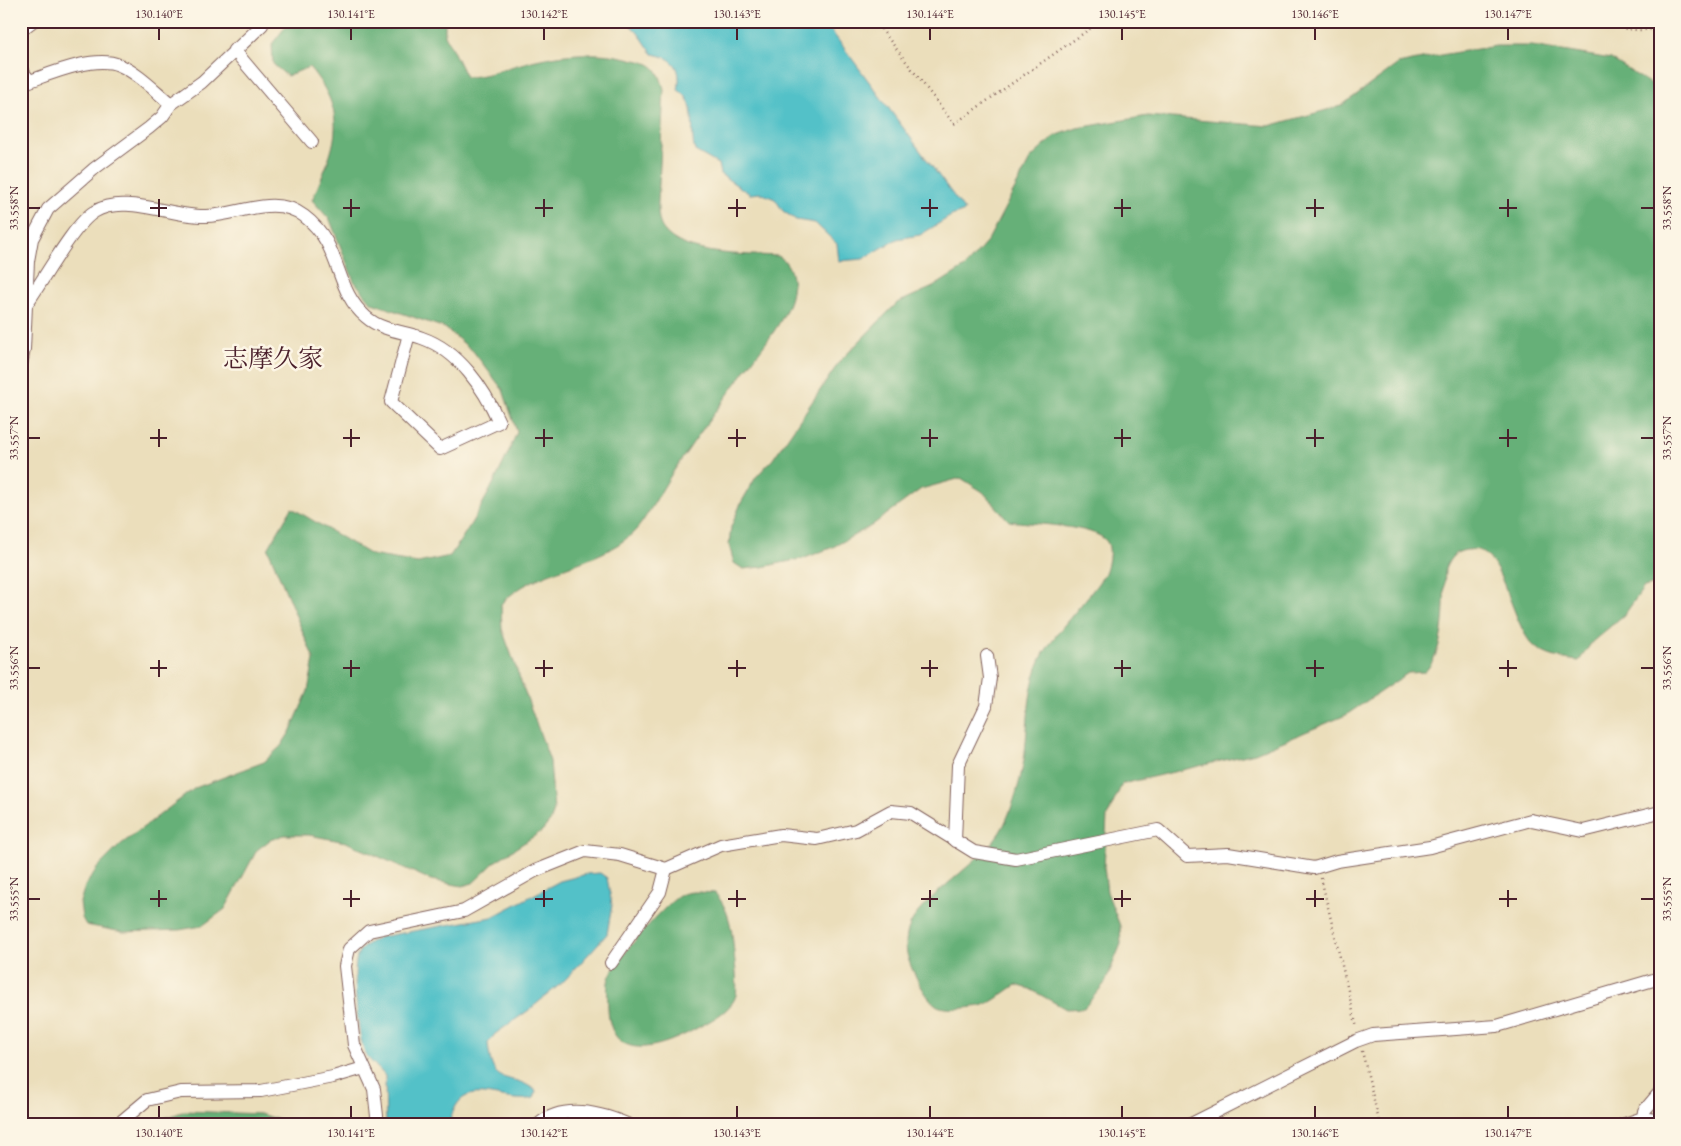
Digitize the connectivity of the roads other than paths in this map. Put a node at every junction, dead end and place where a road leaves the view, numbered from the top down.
1 (33, 21) edge
2 (263, 21) edge
3 (21, 30) edge
4 (234, 50) junction
5 (21, 70) edge
6 (171, 104) junction
7 (312, 142) dead end
8 (27, 303) junction
9 (409, 334) junction
10 (21, 365) edge
11 (21, 514) edge
12 (21, 530) edge
13 (987, 656) dead end
14 (1660, 812) edge
15 (955, 841) junction
16 (666, 869) junction
17 (611, 963) dead end
18 (1660, 978) edge
19 (364, 1068) junction
20 (1660, 1092) edge
21 (1643, 1118) junction
22 (1660, 1122) edge
23 (117, 1125) edge
24 (378, 1125) edge
25 (538, 1125) edge
26 (630, 1125) edge
27 (1189, 1125) edge
28 (1622, 1125) edge

1 - 3 street
2 - 4 street
4 - 6 street
4 - 7 street
5 - 6 street
6 - 8 street
8 - 9 street
8 - 10 street
9 - 9 street
11 - 12 street
13 - 15 street
14 - 15 street
15 - 16 street
16 - 17 street
16 - 19 street
18 - 27 street
19 - 23 street
19 - 24 street
20 - 21 street
21 - 22 street
21 - 28 street
25 - 26 street

